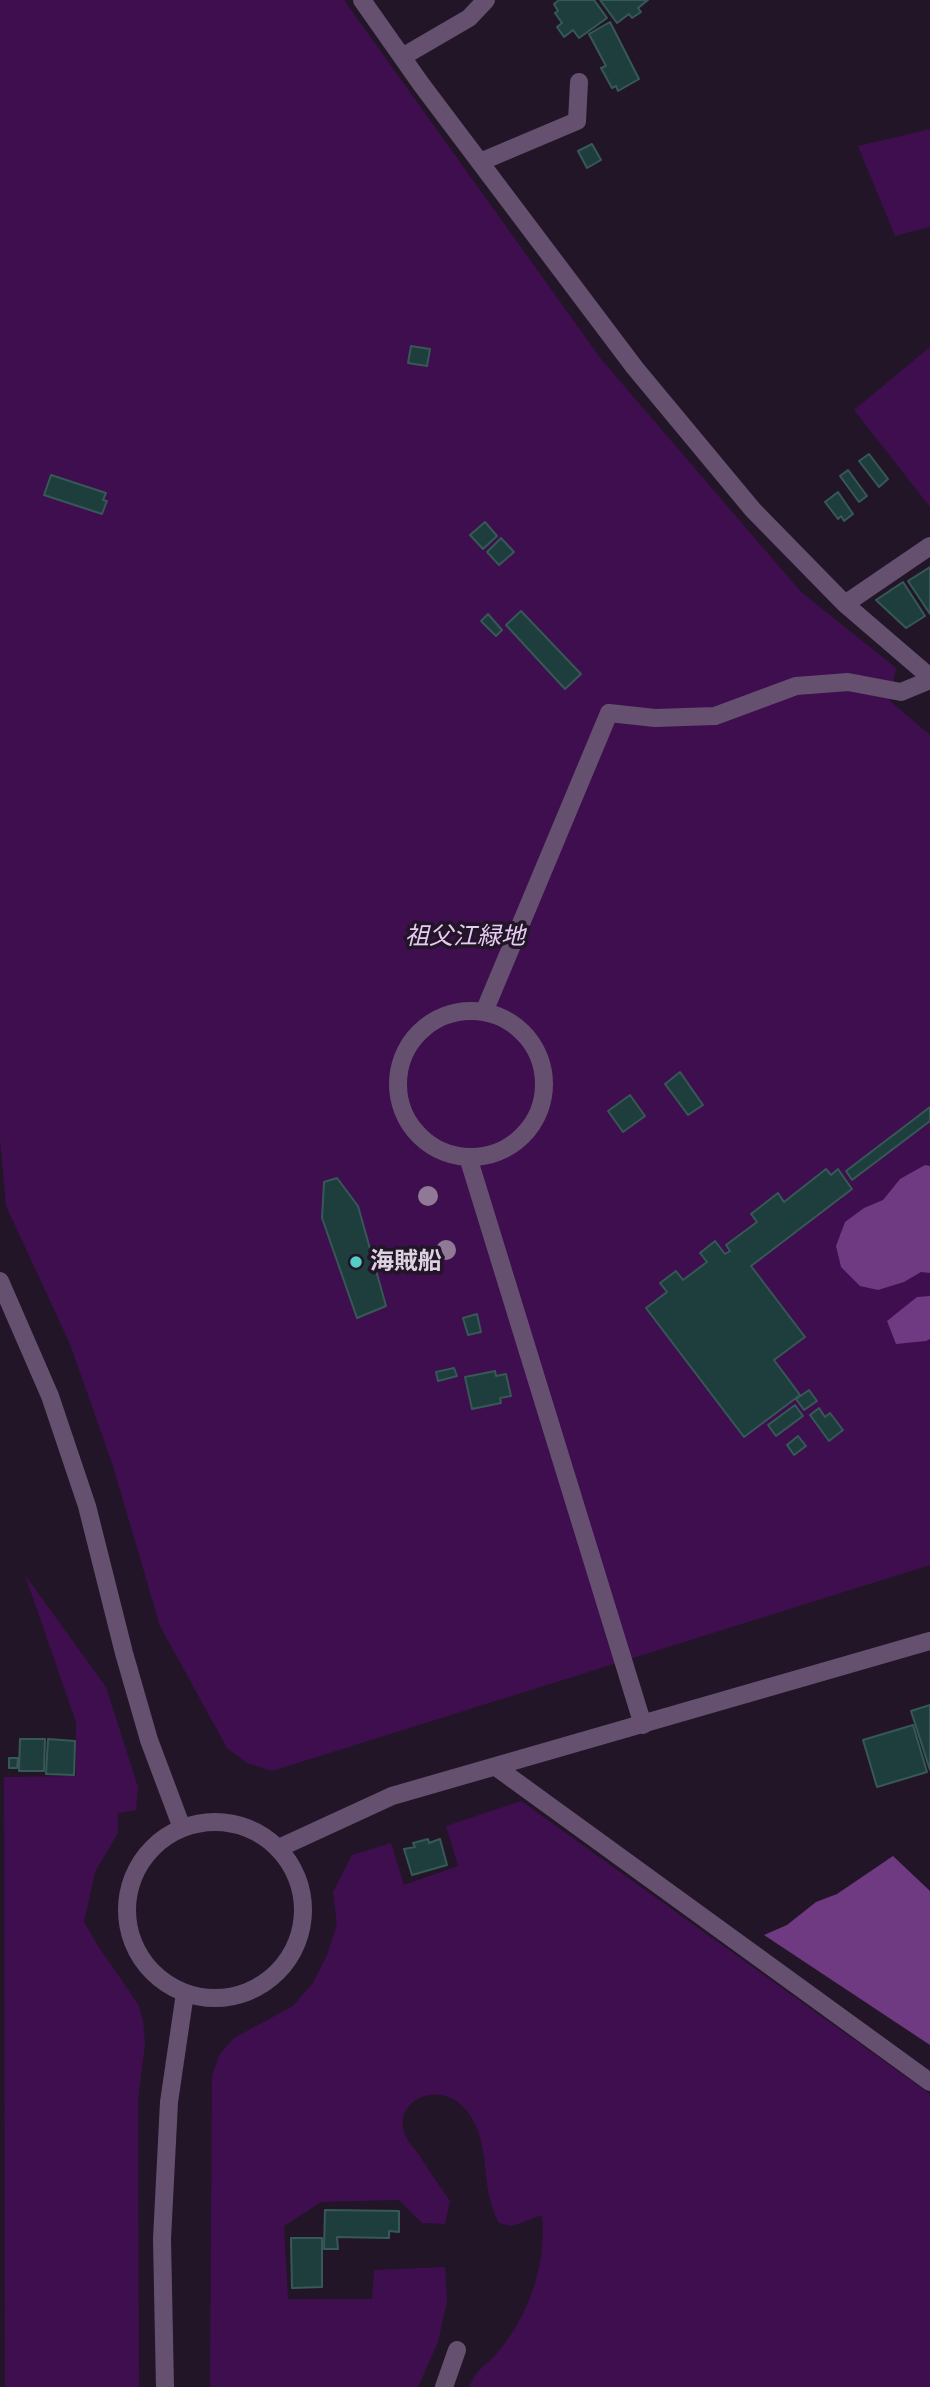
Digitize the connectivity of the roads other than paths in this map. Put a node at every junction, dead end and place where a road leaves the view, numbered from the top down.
1 (362, 0) edge
2 (486, 0) edge
3 (402, 57) junction
4 (579, 82) dead end
5 (480, 162) junction
6 (930, 546) edge
7 (845, 604) junction
8 (930, 678) edge
9 (484, 1012) junction
10 (468, 1157) junction
11 (0, 1281) edge
12 (930, 1640) edge
13 (643, 1725) junction
14 (496, 1767) junction
15 (181, 1828) junction
16 (279, 1848) junction
17 (185, 1993) junction
18 (930, 2082) edge
19 (457, 2350) dead end
20 (165, 2387) edge
21 (444, 2387) edge

1 - 3 street
2 - 3 street
3 - 5 street
4 - 5 street
5 - 7 street
6 - 7 street
7 - 8 street
8 - 9 street
9 - 10 street
9 - 10 street
10 - 13 street
11 - 15 street
12 - 13 street
13 - 14 street
14 - 16 street
14 - 18 street
15 - 16 street
15 - 17 street
16 - 17 street
17 - 20 street
19 - 21 street

